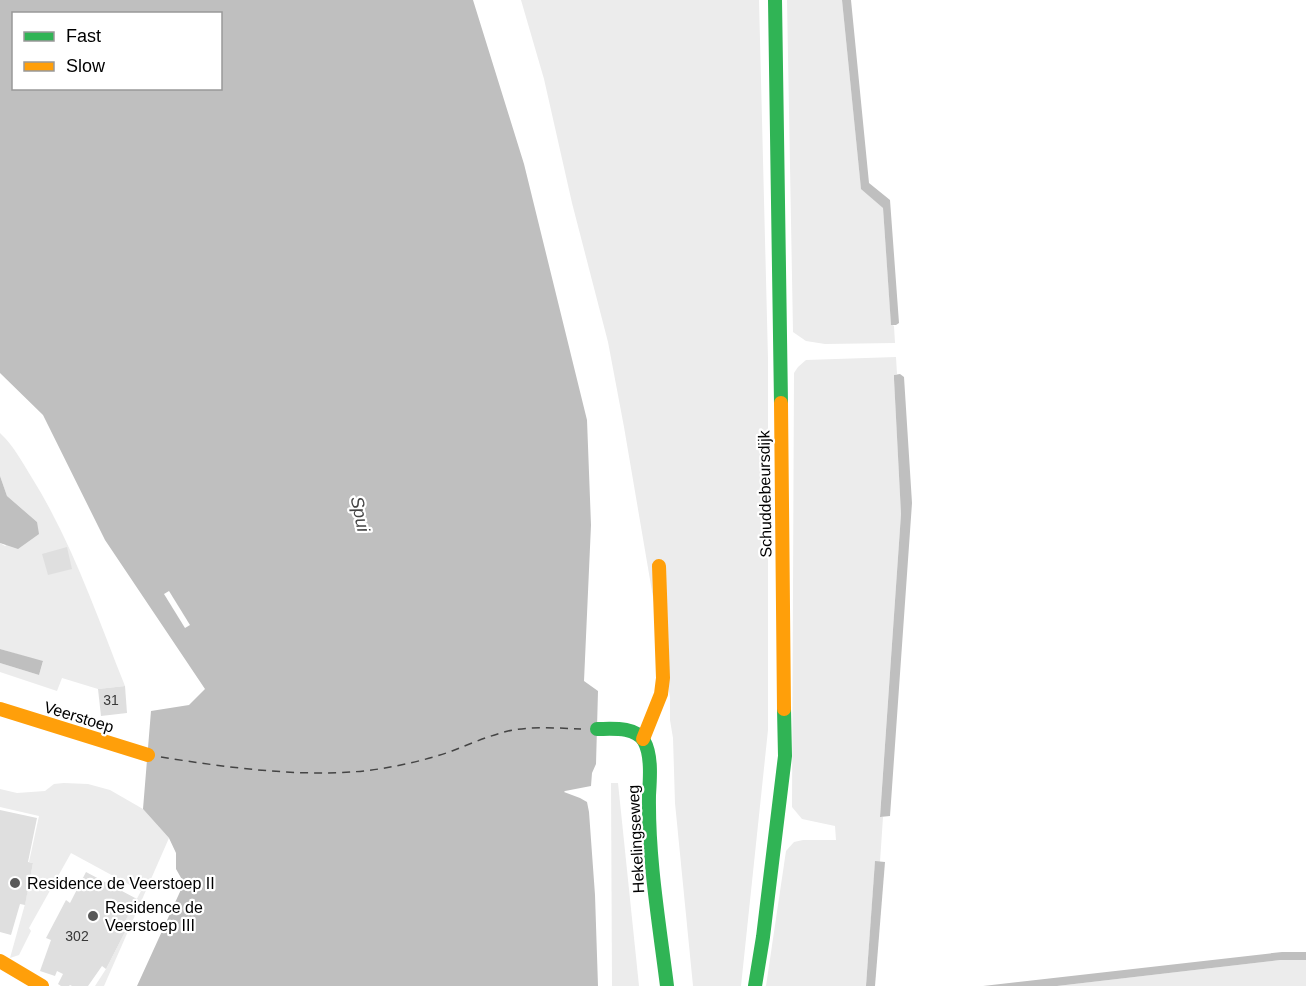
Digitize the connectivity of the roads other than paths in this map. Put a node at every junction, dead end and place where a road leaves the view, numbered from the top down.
1 (775, 0) edge
2 (659, 566) dead end
3 (0, 709) edge
4 (597, 729) dead end
5 (643, 739) junction
6 (148, 755) dead end
7 (0, 962) edge
8 (42, 986) edge
9 (667, 986) edge
10 (755, 986) edge

1 - 10 street, Schuddebeursdijk
2 - 5 street
3 - 6 street, Veerstoep
4 - 5 street
5 - 9 street, Hekelingseweg
7 - 8 street

